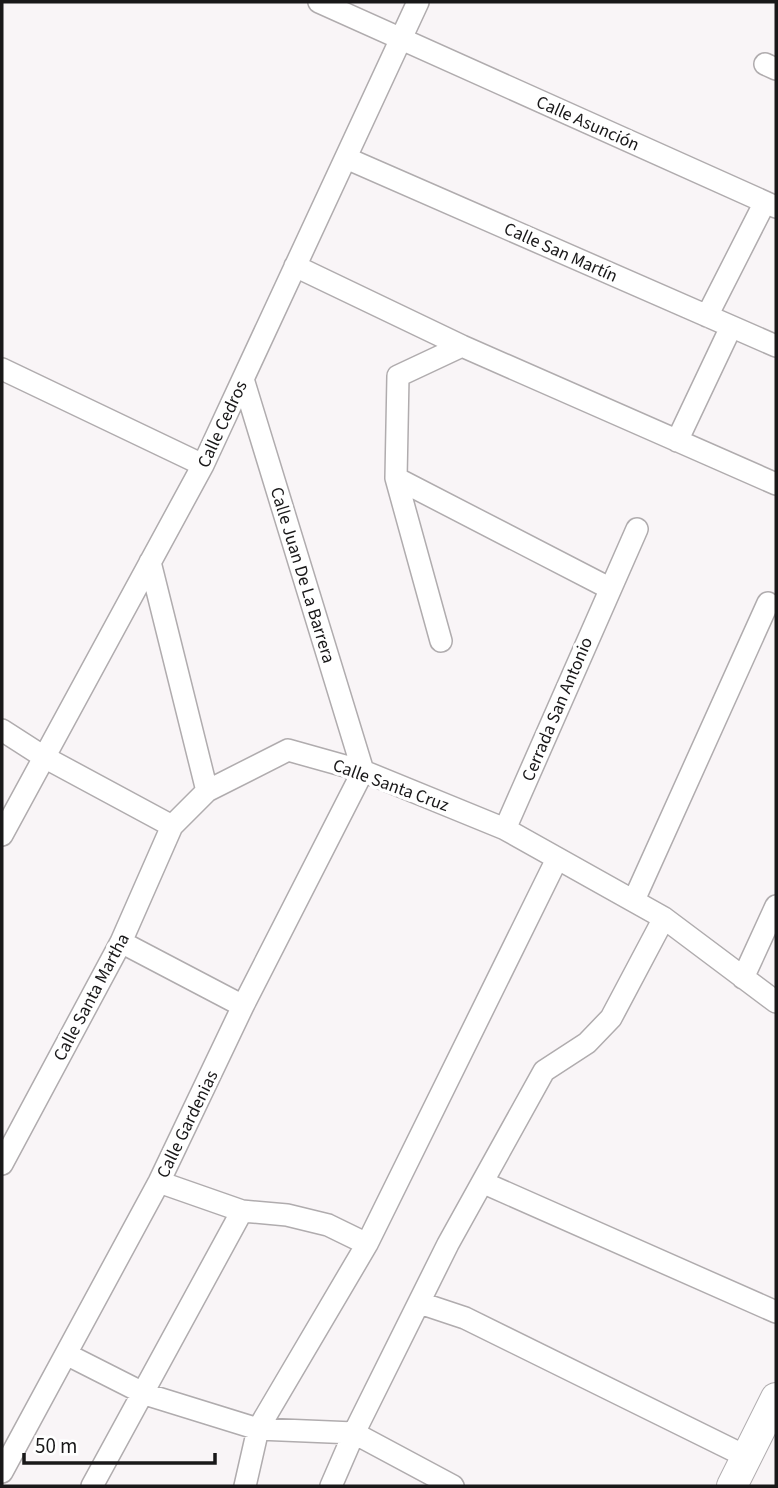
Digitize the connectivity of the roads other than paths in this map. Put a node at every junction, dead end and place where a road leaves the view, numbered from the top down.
1 (319, 2) edge
2 (418, 2) edge
3 (401, 38) junction
4 (346, 158) junction
5 (771, 204) edge
6 (295, 266) junction
7 (707, 316) junction
8 (731, 327) junction
9 (462, 346) junction
10 (776, 346) edge
11 (2, 369) edge
12 (243, 379) junction
13 (677, 441) junction
14 (203, 465) junction
15 (396, 478) junction
16 (776, 484) edge
17 (636, 529) dead end
18 (150, 562) junction
19 (609, 588) junction
20 (768, 603) dead end
21 (441, 641) dead end
22 (2, 730) edge
23 (44, 757) junction
24 (363, 771) junction
25 (207, 791) junction
26 (172, 826) junction
27 (505, 829) junction
28 (2, 835) edge
29 (557, 859) junction
30 (635, 900) junction
31 (776, 906) edge
32 (664, 918) junction
33 (121, 942) junction
34 (743, 978) junction
35 (776, 1002) edge
36 (243, 1006) junction
37 (2, 1164) edge
38 (159, 1182) junction
39 (485, 1183) junction
40 (242, 1211) junction
41 (367, 1244) junction
42 (419, 1303) junction
43 (776, 1312) edge
44 (66, 1354) junction
45 (145, 1394) junction
46 (776, 1398) edge
47 (258, 1429) junction
48 (354, 1433) junction
49 (747, 1457) junction
50 (2, 1472) edge
51 (92, 1486) edge
52 (245, 1486) edge
53 (331, 1486) edge
54 (453, 1486) edge
55 (732, 1486) edge

1 - 3 street, Calle Asunción
2 - 3 street, Calle Cedros
3 - 4 street, Calle Cedros
3 - 5 street, Calle Asunción
4 - 6 street, Calle Cedros
4 - 7 street, Calle San Martín
5 - 7 street
6 - 9 street
6 - 12 street, Calle Cedros
7 - 8 street, Calle San Martín
8 - 10 street, Calle San Martín
8 - 13 street
9 - 13 street
9 - 15 street
11 - 14 street
12 - 14 street, Calle Cedros
12 - 24 street, Calle Juan De La Barrera
13 - 16 street
14 - 18 street, Calle Cedros
15 - 19 street
15 - 21 street
17 - 19 street, Cerrada San Antonio
18 - 23 street, Calle Cedros
18 - 25 street
19 - 27 street, Cerrada San Antonio
20 - 30 street
22 - 23 street
23 - 26 street
23 - 28 street, Calle Cedros
24 - 25 street, Calle Santa Cruz
24 - 27 street, Calle Santa Cruz
24 - 36 street, Calle Gardenias
25 - 26 street, Calle Santa Cruz
26 - 33 street, Calle Santa Martha
27 - 29 street, Calle Santa Cruz
29 - 30 street, Calle Santa Cruz
29 - 41 street
30 - 32 street, Calle Santa Cruz
31 - 34 street
32 - 34 street, Calle Santa Cruz
32 - 39 street
33 - 36 street
33 - 37 street, Calle Santa Martha
34 - 35 street, Calle Santa Cruz
36 - 38 street, Calle Gardenias
38 - 40 street
38 - 44 street, Calle Gardenias
39 - 42 street
39 - 43 street
40 - 41 street
40 - 45 street
41 - 47 street
42 - 48 street
42 - 49 street
44 - 45 street
44 - 50 street, Calle Gardenias
45 - 47 street
45 - 51 street
46 - 49 main road
47 - 48 street
47 - 52 street
48 - 53 street
48 - 54 street
49 - 55 main road

